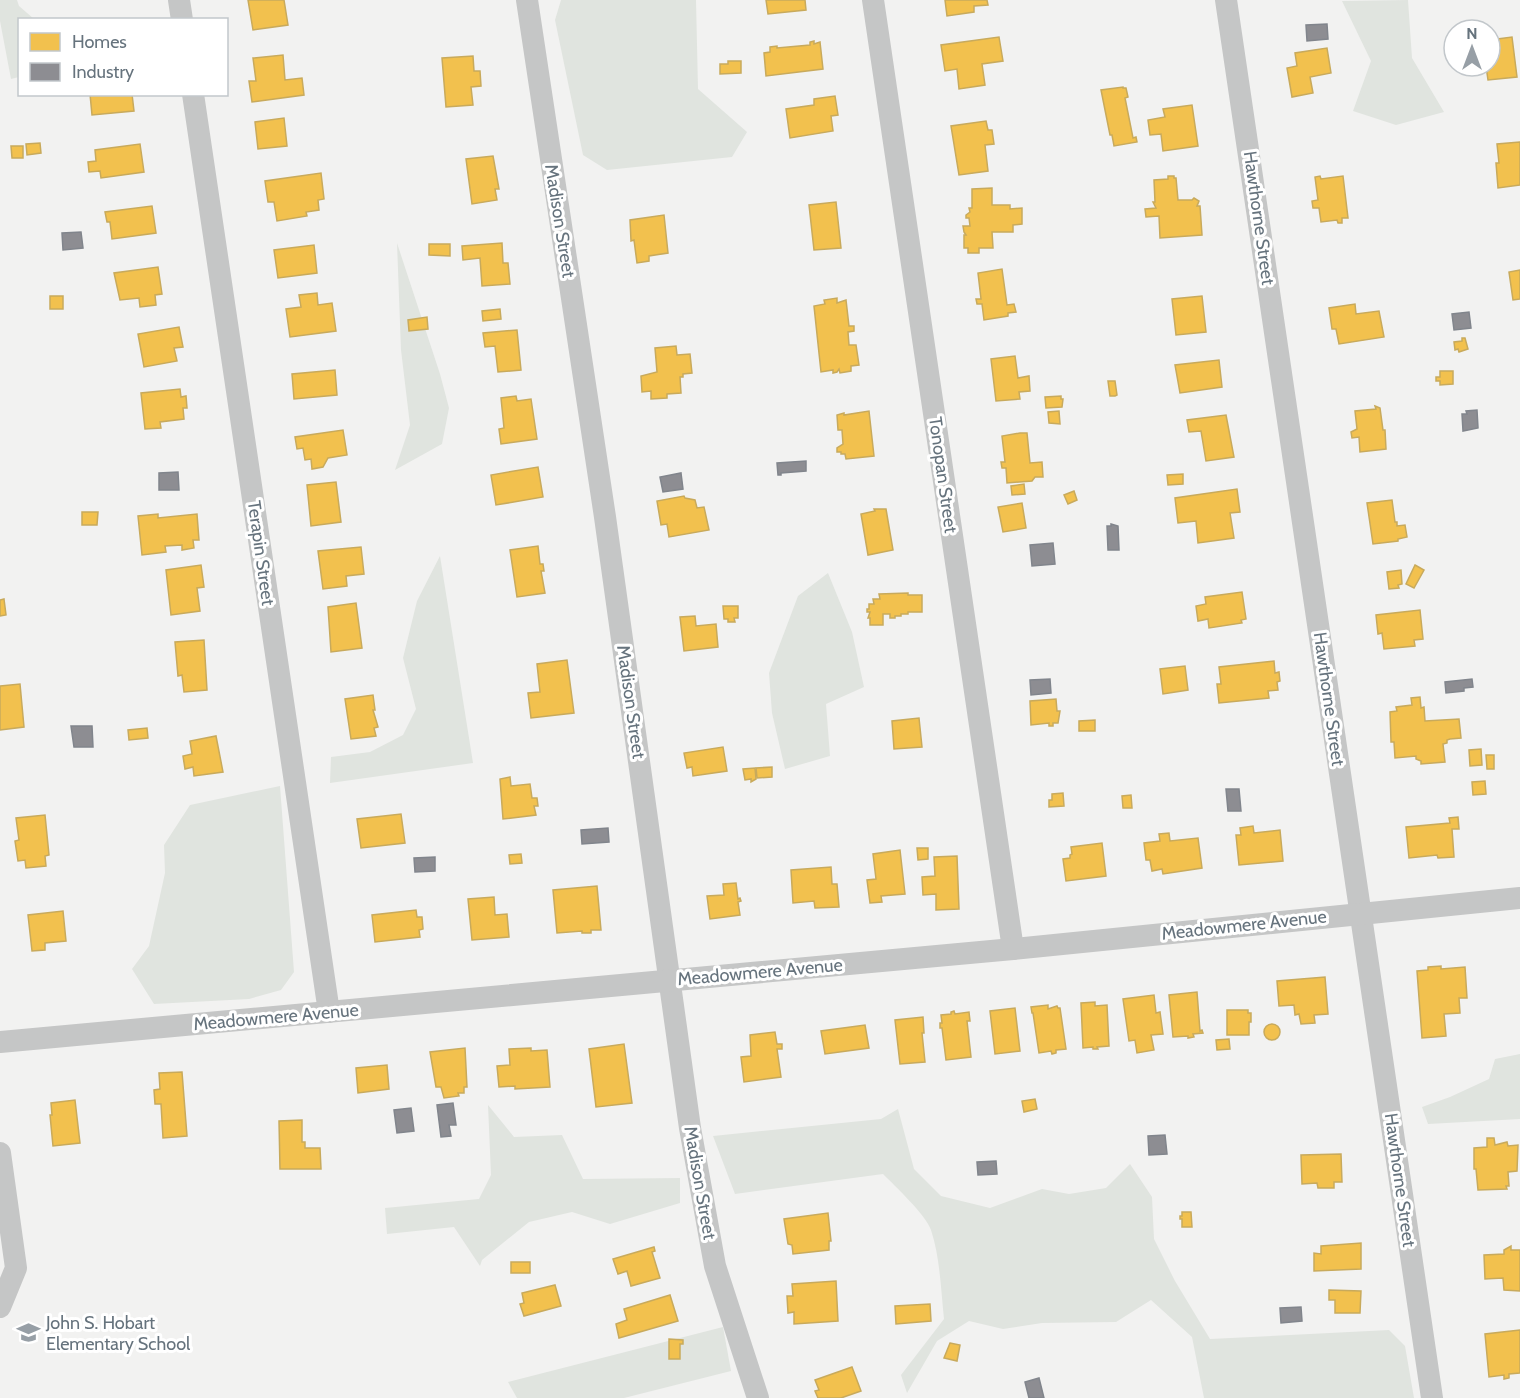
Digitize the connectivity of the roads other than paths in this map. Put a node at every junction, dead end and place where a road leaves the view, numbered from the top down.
1 (179, 0) edge
2 (527, 0) edge
3 (873, 0) edge
4 (1226, 0) edge
5 (182, 18) edge
6 (193, 96) edge
7 (1520, 898) edge
8 (1361, 913) junction
9 (1013, 949) junction
10 (671, 980) junction
11 (329, 1012) junction
12 (0, 1042) edge
13 (0, 1153) edge
14 (0, 1307) edge
15 (759, 1398) edge
16 (1432, 1398) edge

1 - 5 street
2 - 10 street, Madison Street
3 - 9 street, Tonopan Street
4 - 8 street, Hawthorne Street
6 - 11 street, Terapin Street
7 - 8 street, Meadowmere Avenue
8 - 9 street, Meadowmere Avenue
8 - 16 street, Hawthorne Street
9 - 10 street, Meadowmere Avenue
10 - 11 street, Meadowmere Avenue
10 - 15 street, Madison Street
11 - 12 street, Meadowmere Avenue
13 - 14 street

